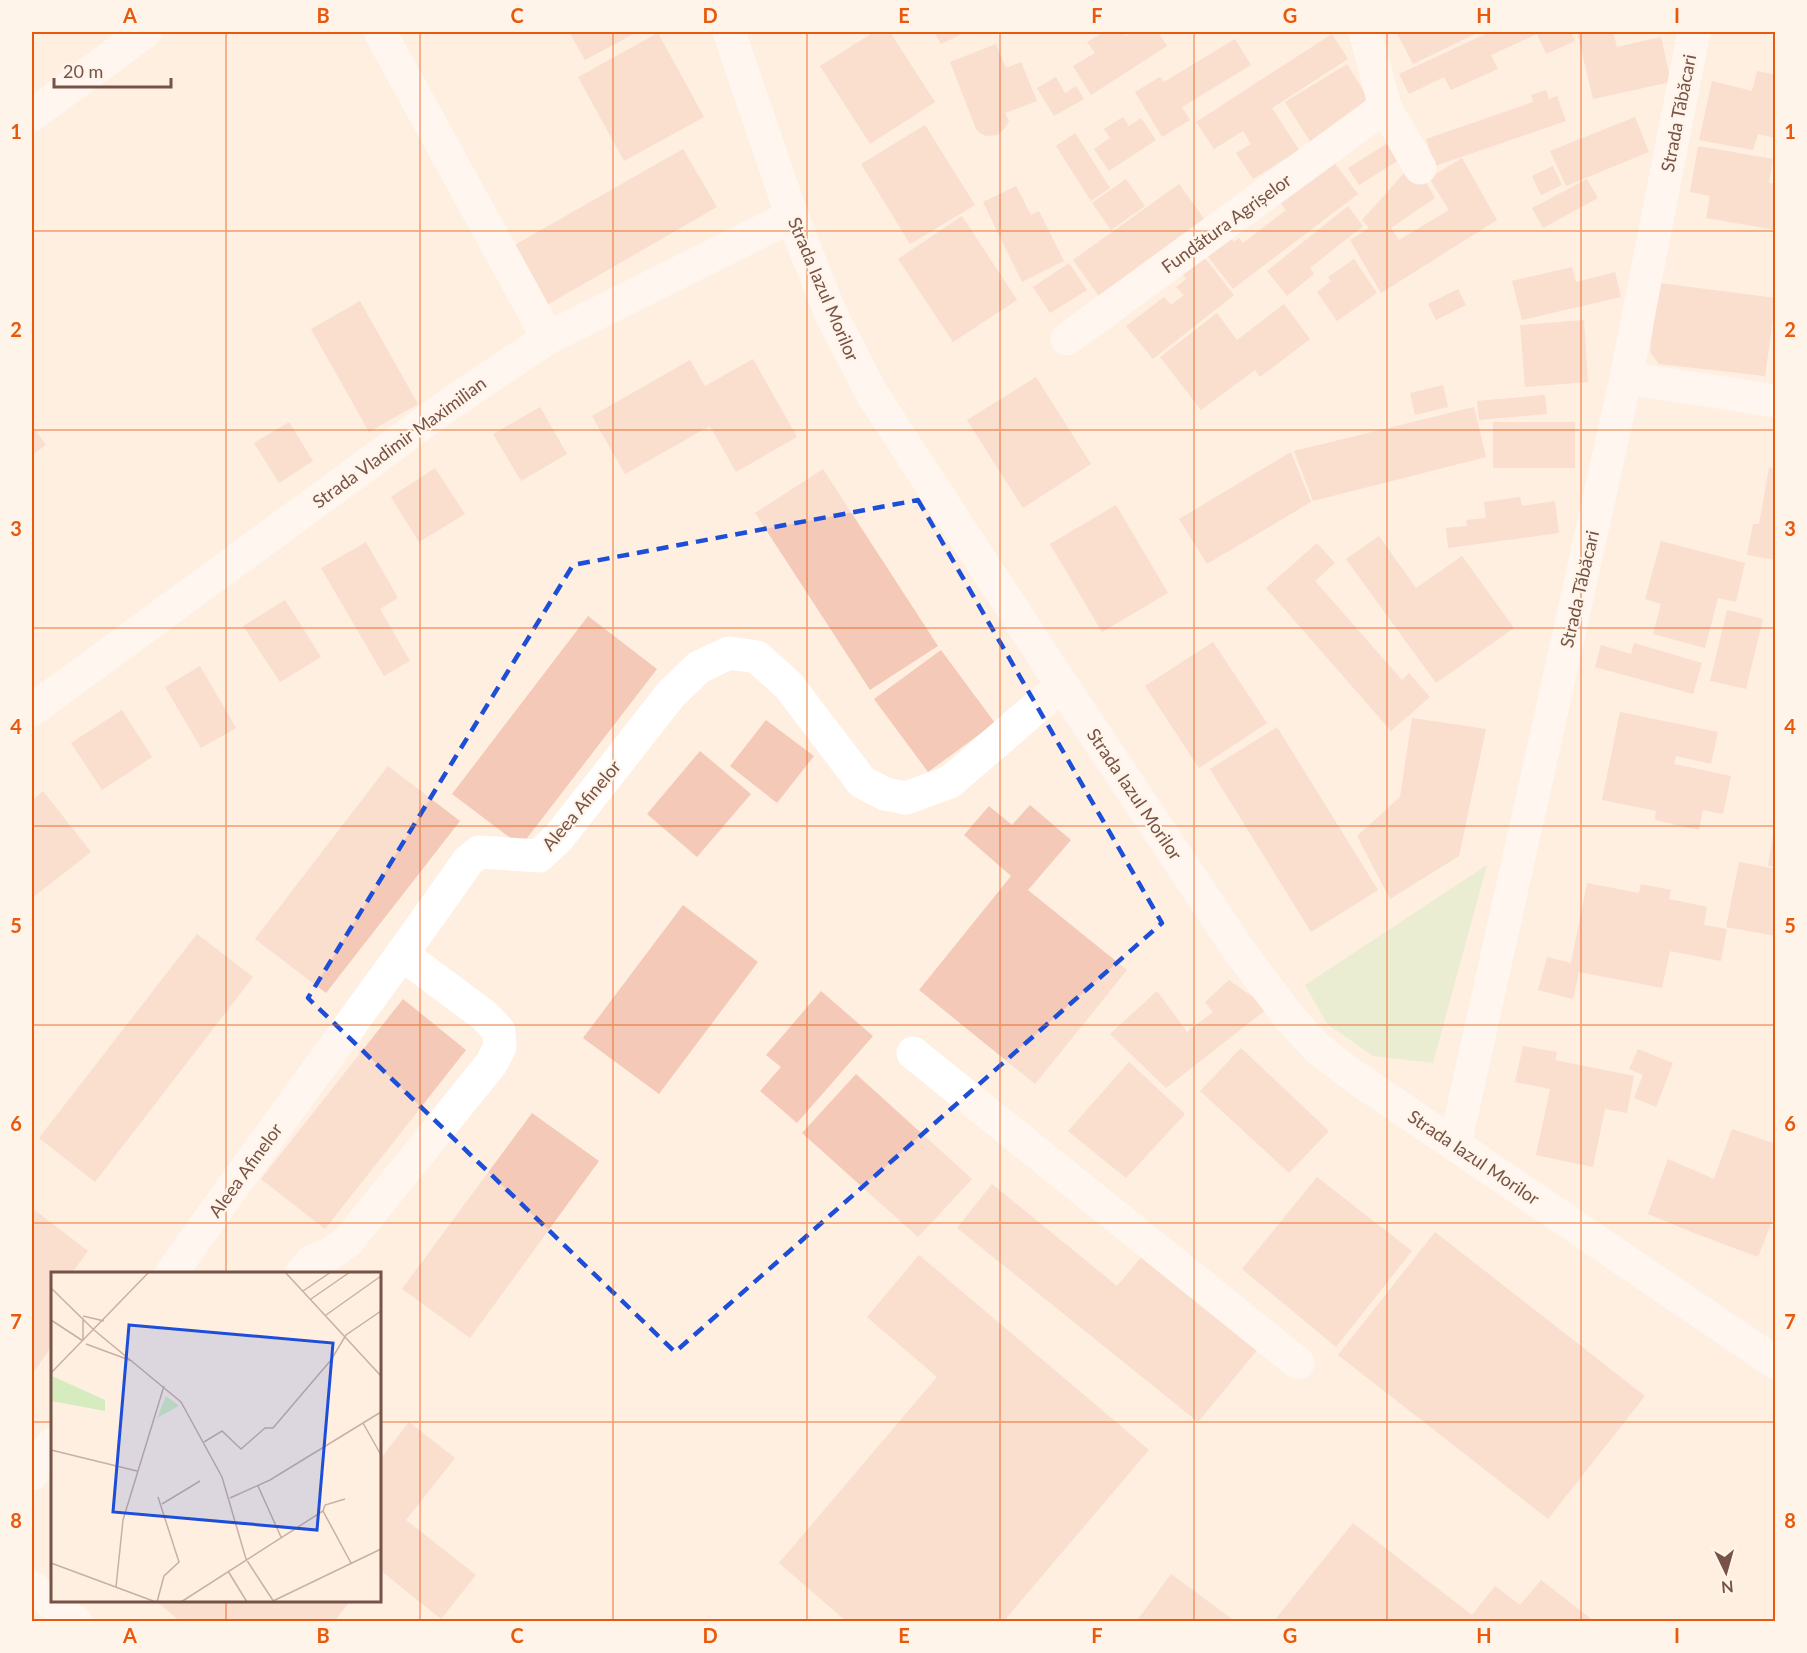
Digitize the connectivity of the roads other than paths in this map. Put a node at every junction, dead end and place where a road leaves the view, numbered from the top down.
1 (145, 32) edge
2 (380, 32) edge
3 (729, 32) edge
4 (1365, 32) edge
5 (1694, 32) edge
6 (1385, 107) junction
7 (32, 115) edge
8 (1420, 168) dead end
9 (792, 216) junction
10 (548, 338) junction
11 (1067, 339) dead end
12 (1626, 378) junction
13 (1776, 401) edge
14 (1062, 685) junction
15 (32, 710) edge
16 (403, 955) junction
17 (913, 1053) dead end
18 (1455, 1144) junction
19 (172, 1272) edge
20 (303, 1272) edge
21 (1738, 1338) junction
22 (1776, 1340) edge
23 (1298, 1363) dead end
24 (1776, 1363) edge
25 (51, 1446) edge
26 (32, 1474) edge
27 (32, 1587) edge
28 (76, 1622) edge

1 - 7 street
2 - 10 street
3 - 9 street, Strada Iazul Morilor
4 - 6 street
5 - 12 street, Strada Tăbăcari
6 - 8 street
6 - 11 street, Fundătura Agrișelor
9 - 10 street, Strada Vladimir Maximilian
9 - 14 street, Strada Iazul Morilor
10 - 15 street, Strada Vladimir Maximilian
12 - 13 street
12 - 18 street, Strada Tăbăcari
14 - 16 street, Aleea Afinelor
14 - 18 street, Strada Iazul Morilor
16 - 19 street, Aleea Afinelor
16 - 20 street
17 - 23 street
18 - 21 street, Strada Iazul Morilor
21 - 22 street
21 - 24 street, Strada Iazul Morilor
25 - 26 street
27 - 28 street

